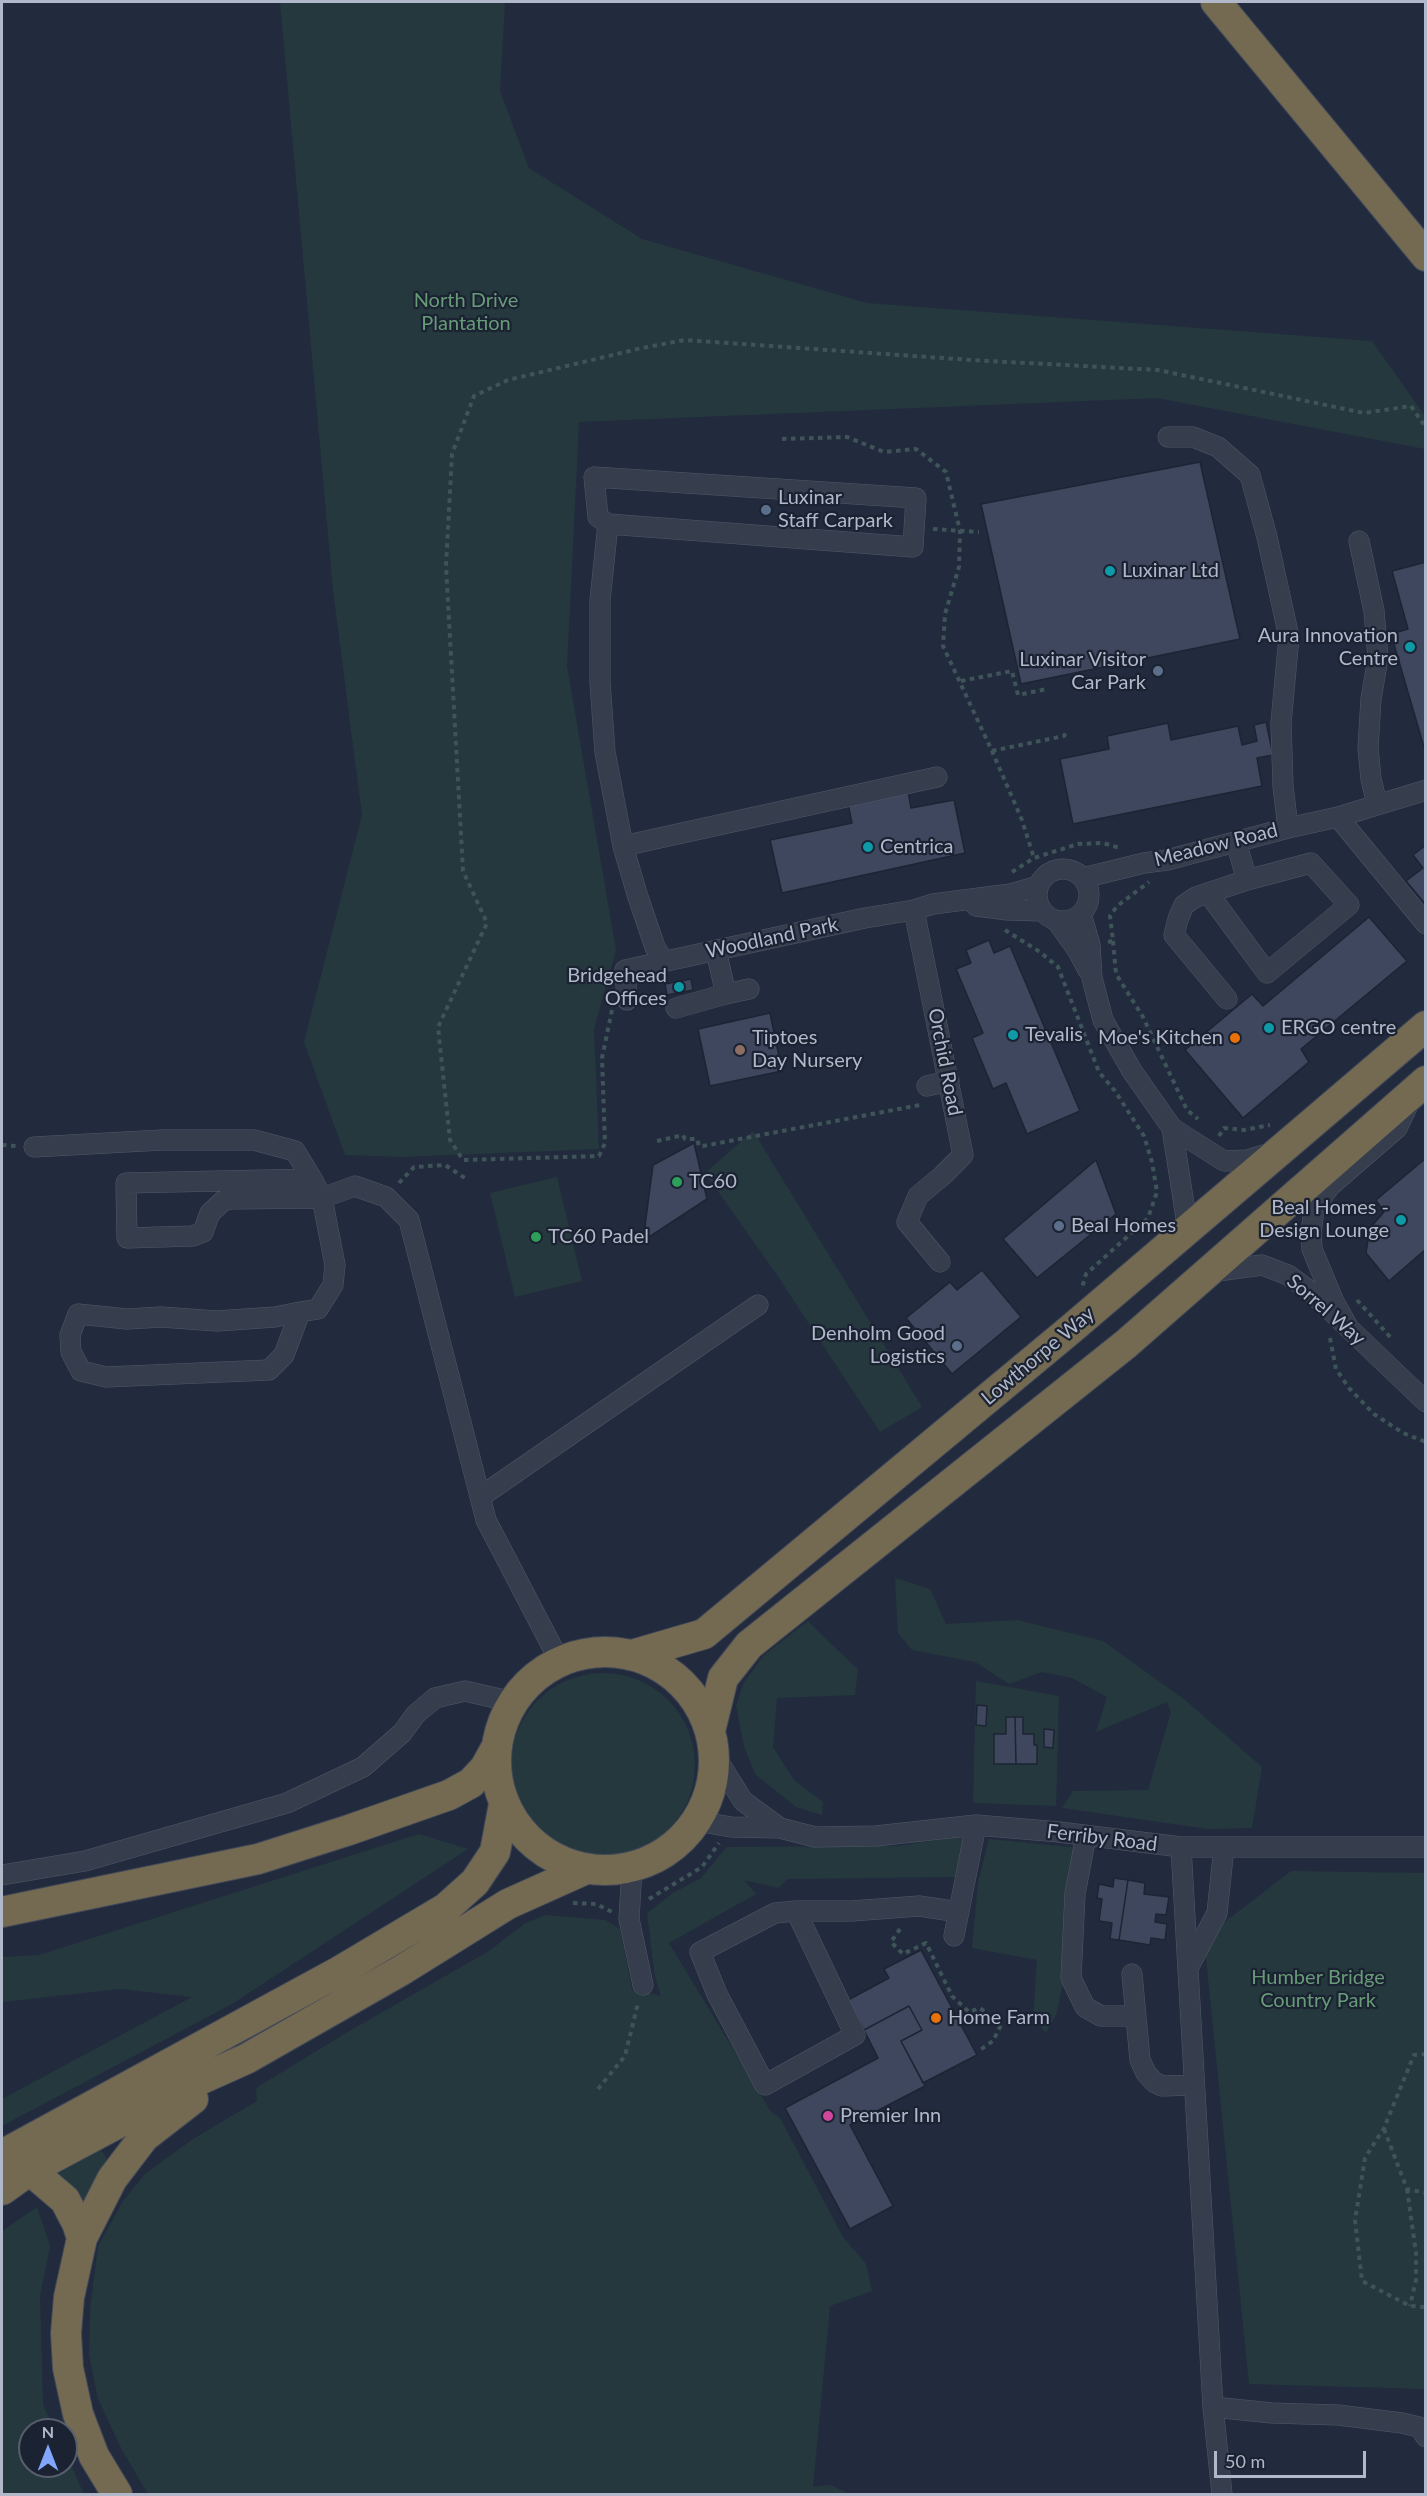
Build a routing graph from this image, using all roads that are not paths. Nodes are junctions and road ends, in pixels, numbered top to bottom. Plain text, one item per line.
1 (1216, 2) edge
2 (1425, 256) edge
3 (1168, 437) dead end
4 (608, 524) junction
5 (1359, 541) dead end
6 (937, 777) dead end
7 (1425, 790) edge
8 (1377, 804) junction
9 (1338, 817) junction
10 (1288, 828) junction
11 (1236, 842) junction
12 (623, 846) junction
13 (1247, 880) junction
14 (1086, 884) junction
15 (1038, 886) junction
16 (1208, 893) junction
17 (949, 902) junction
18 (914, 910) junction
19 (1081, 914) junction
20 (1049, 916) junction
21 (1425, 924) edge
22 (716, 951) junction
23 (663, 961) junction
24 (1092, 978) junction
25 (749, 989) dead end
26 (726, 994) junction
27 (1227, 999) dead end
28 (627, 1000) dead end
29 (676, 1008) dead end
30 (1425, 1026) edge
31 (927, 1086) dead end
32 (1420, 1086) edge
33 (951, 1090) junction
34 (1172, 1128) junction
35 (34, 1147) dead end
36 (1284, 1148) junction
37 (312, 1179) junction
38 (322, 1198) junction
39 (1188, 1230) junction
40 (940, 1262) dead end
41 (1207, 1272) junction
42 (758, 1305) dead end
43 (300, 1312) junction
44 (1348, 1327) junction
45 (1425, 1402) edge
46 (480, 1497) junction
47 (632, 1655) junction
48 (560, 1662) junction
49 (513, 1702) junction
50 (712, 1744) junction
51 (496, 1748) junction
52 (504, 1804) junction
53 (697, 1821) junction
54 (976, 1825) junction
55 (780, 1828) junction
56 (1086, 1836) junction
57 (1181, 1847) junction
58 (1224, 1847) junction
59 (1425, 1847) edge
60 (632, 1867) junction
61 (586, 1869) junction
62 (2, 1875) edge
63 (796, 1911) junction
64 (2, 1912) edge
65 (959, 1912) junction
66 (954, 1936) dead end
67 (1187, 1970) junction
68 (1132, 1974) dead end
69 (643, 1985) road end
70 (1135, 2016) junction
71 (246, 2059) junction
72 (1194, 2085) junction
73 (2, 2155) edge
74 (16, 2171) edge
75 (2, 2190) edge
76 (82, 2238) junction
77 (1213, 2407) junction
78 (1425, 2437) edge
79 (117, 2494) edge
80 (1222, 2494) edge

1 - 2 highway
3 - 10 street, Meadow Road
4 - 4 street
4 - 12 street
5 - 8 street
6 - 12 street
7 - 8 street, Meadow Road
8 - 9 street, Meadow Road
9 - 10 street, Meadow Road
9 - 21 street
10 - 11 street, Meadow Road
11 - 13 street
11 - 14 street, Meadow Road
12 - 23 street
13 - 16 street
13 - 16 street
14 - 15 street
14 - 19 street
15 - 17 street, Woodland Park
15 - 20 street
16 - 27 street
17 - 18 street, Woodland Park
17 - 20 street, Woodland Park
18 - 22 street, Woodland Park
18 - 33 street, Orchid Road
19 - 20 street
19 - 24 street
20 - 24 street
22 - 23 street, Woodland Park
22 - 26 street
23 - 28 street, Woodland Park
24 - 34 street
25 - 26 street
26 - 29 street
30 - 36 highway, Lowthorpe Way
31 - 33 street
32 - 41 highway
32 - 44 street, Sorrel Way
33 - 40 street, Orchid Road
34 - 36 street
34 - 39 street
35 - 37 street
36 - 39 highway, Lowthorpe Way
37 - 38 street
37 - 38 street
38 - 43 street
38 - 46 street
39 - 47 highway, Lowthorpe Way
41 - 44 street, Sorrel Way
41 - 50 highway
42 - 46 street
43 - 43 street
44 - 45 street, Sorrel Way
46 - 48 street
47 - 48 highway
47 - 50 highway
48 - 49 highway
49 - 51 highway
49 - 62 street
50 - 53 highway
50 - 55 street, Ferriby Road
51 - 52 highway
51 - 64 highway
52 - 61 highway
52 - 73 highway
53 - 55 street, Ferriby Road
53 - 60 highway
54 - 55 street, Ferriby Road
54 - 56 street, Ferriby Road
54 - 65 street
56 - 57 street, Ferriby Road
56 - 70 street
57 - 58 street, Ferriby Road
57 - 67 street
58 - 59 street, Ferriby Road
58 - 67 street
60 - 61 highway
60 - 69 street
61 - 71 highway
63 - 63 street
63 - 65 street
65 - 66 street
67 - 72 street
68 - 70 street
70 - 72 street
71 - 74 highway
71 - 76 highway
72 - 77 street
74 - 75 highway
74 - 76 highway
76 - 79 highway
77 - 78 street
77 - 80 street

